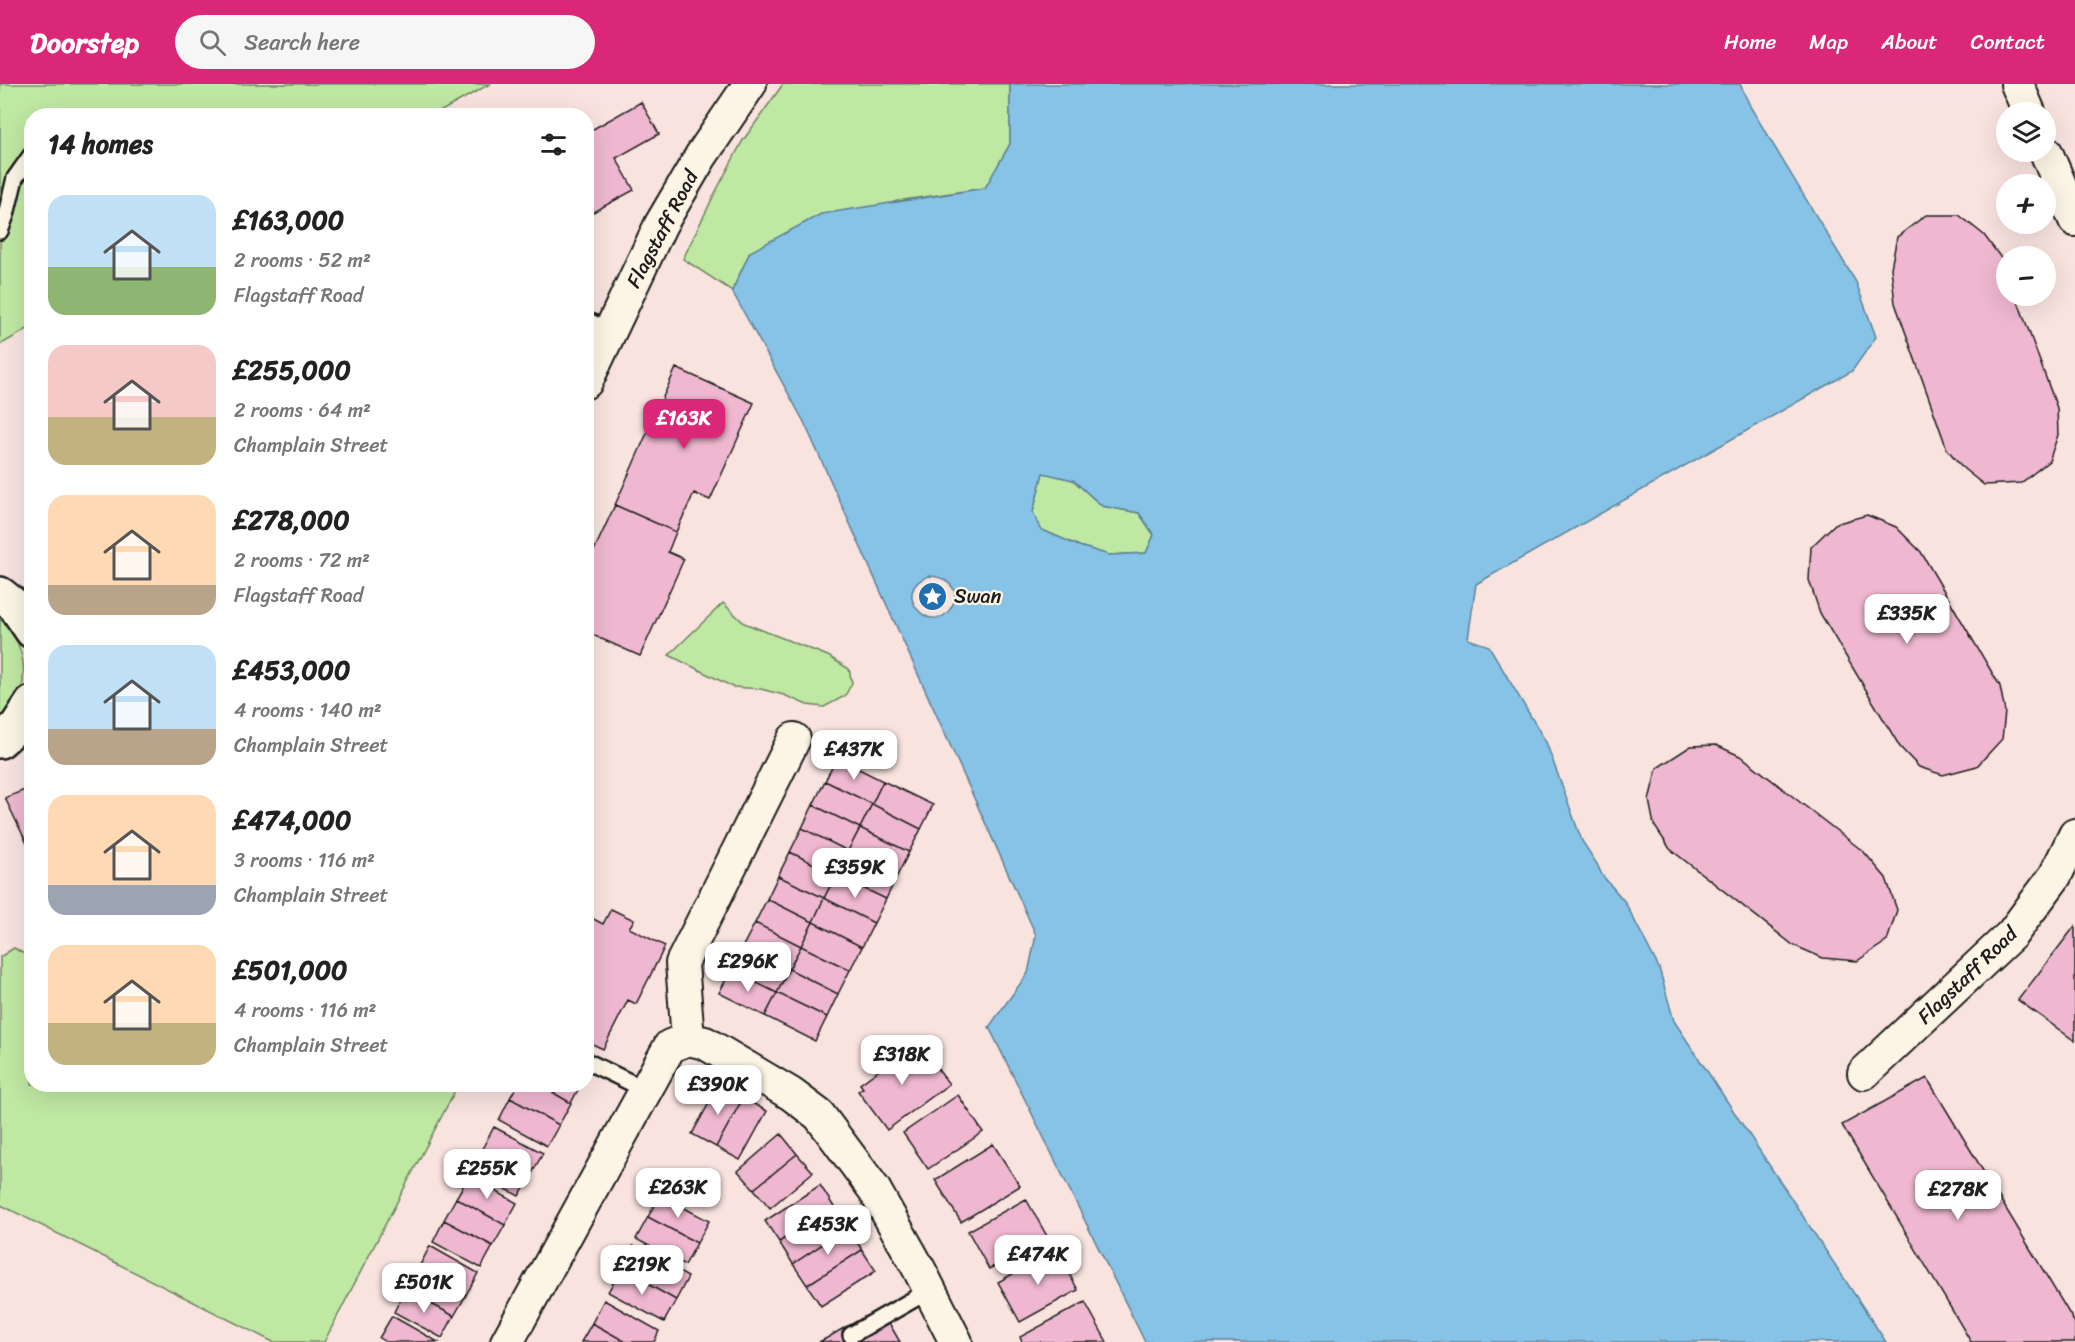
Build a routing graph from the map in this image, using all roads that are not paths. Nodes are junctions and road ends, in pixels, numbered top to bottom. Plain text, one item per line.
1 (750, 84) edge
2 (2017, 84) edge
3 (2025, 102) edge
4 (2050, 162) edge
5 (24, 165) edge
6 (2075, 220) edge
7 (0, 231) edge
8 (598, 326) edge
9 (594, 345) edge
10 (24, 716) edge
11 (794, 739) dead end
12 (0, 741) edge
13 (2075, 835) edge
14 (688, 1039) junction
15 (594, 1065) edge
16 (1864, 1073) dead end
17 (646, 1090) junction
18 (930, 1290) junction
19 (851, 1335) dead end
20 (507, 1342) edge
21 (956, 1342) edge

1 - 8 street, Flagstaff Road
2 - 3 street
4 - 6 street
5 - 7 lane
8 - 9 street, Flagstaff Road
10 - 12 street
11 - 14 street
13 - 16 street, Flagstaff Road
14 - 17 street
14 - 18 street
15 - 17 lane
17 - 20 street
18 - 19 lane
18 - 21 street

